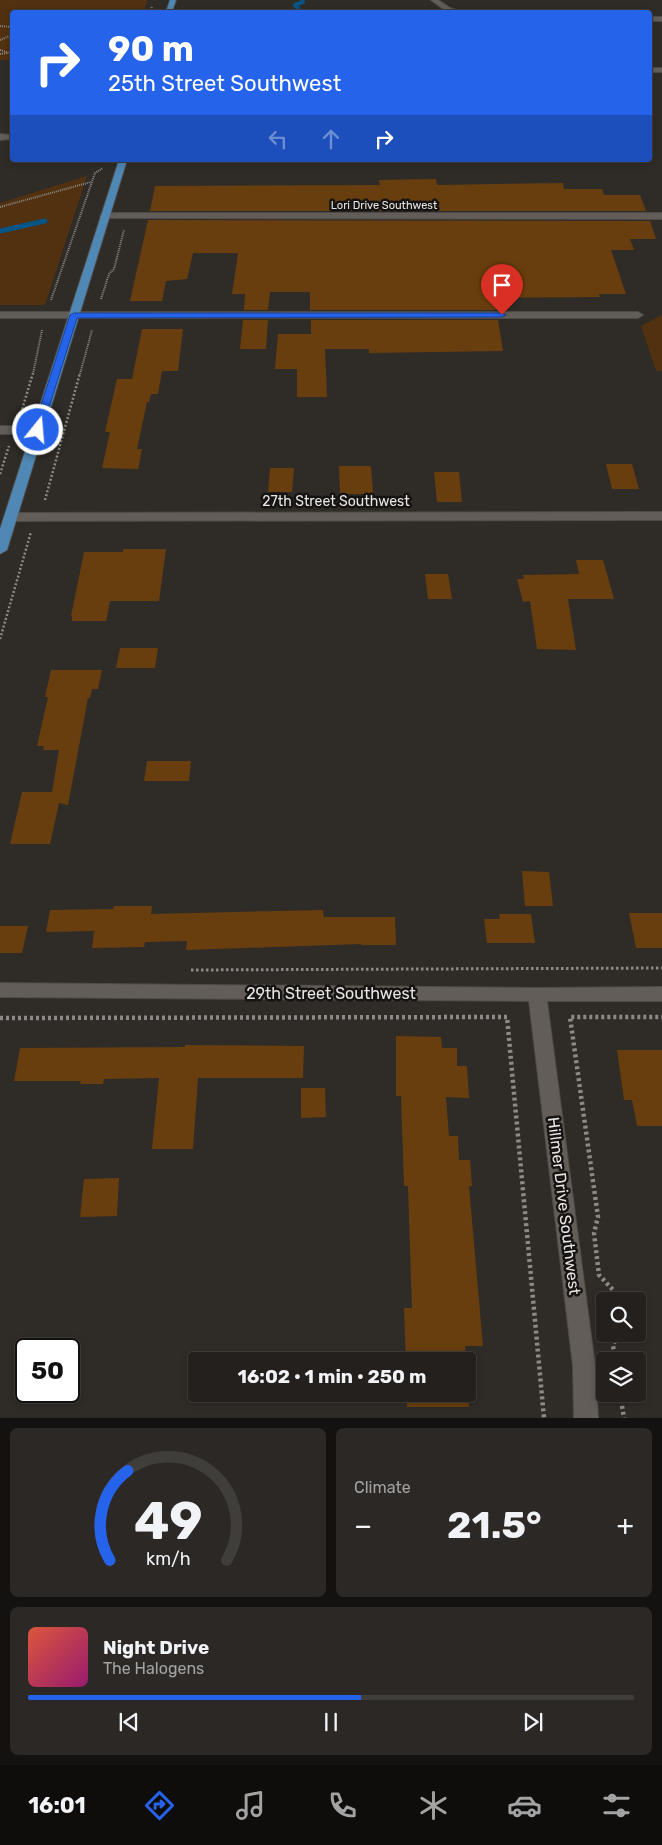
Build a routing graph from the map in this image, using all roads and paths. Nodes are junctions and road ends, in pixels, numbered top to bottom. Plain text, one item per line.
1 (434, 0) edge
2 (448, 10) edge
3 (0, 50) edge
4 (8, 53) joint
5 (0, 54) edge
6 (104, 162) edge
7 (122, 162) edge
8 (92, 182) junction
9 (0, 207) edge
10 (105, 216) junction
11 (662, 216) edge
12 (126, 224) dead end
13 (49, 307) dead end
14 (99, 307) dead end
15 (0, 315) edge
16 (74, 315) junction
17 (638, 315) dead end
18 (44, 324) dead end
19 (94, 324) dead end
20 (18, 420) dead end
21 (0, 430) edge
22 (38, 430) junction
23 (11, 441) dead end
24 (0, 474) edge
25 (662, 516) edge
26 (11, 517) junction
27 (36, 517) junction
28 (0, 550) edge
29 (0, 639) edge
30 (662, 968) edge
31 (187, 970) dead end
32 (0, 990) edge
33 (662, 994) edge
34 (537, 995) junction
35 (662, 1017) edge
36 (0, 1018) edge
37 (614, 1292) edge
38 (621, 1402) edge
39 (544, 1418) edge
40 (586, 1418) edge
41 (624, 1418) edge

1 - 2 street
3 - 4 path
4 - 5 path
6 - 8 path
7 - 10 main road
8 - 9 path
8 - 13 path
10 - 11 street, Lori Drive Southwest
10 - 16 main road
12 - 14 path
15 - 16 street
16 - 17 street
16 - 22 main road
18 - 20 path
19 - 27 path
21 - 22 street
22 - 26 main road
23 - 24 path
25 - 27 street, 27th Street Southwest
26 - 27 street, 27th Street Southwest
26 - 28 main road
27 - 29 path
30 - 31 path
32 - 34 street, 29th Street Southwest
33 - 34 street, 29th Street Southwest
34 - 40 street, Hillmer Drive Southwest
35 - 37 path
36 - 39 path
38 - 41 path

